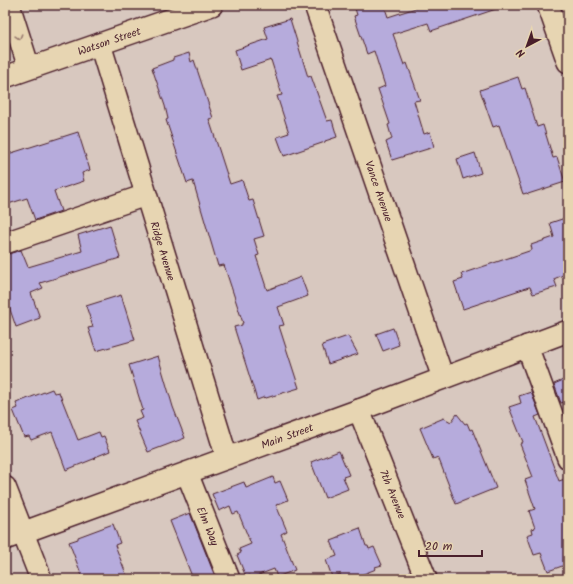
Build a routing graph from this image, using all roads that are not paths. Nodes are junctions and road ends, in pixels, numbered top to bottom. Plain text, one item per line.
1 (9, 5) edge
2 (212, 5) edge
3 (315, 5) edge
4 (548, 5) edge
5 (100, 44) junction
6 (568, 62) edge
7 (29, 68) junction
8 (5, 77) edge
9 (146, 195) junction
10 (5, 244) edge
11 (568, 331) edge
12 (527, 346) junction
13 (443, 378) junction
14 (359, 410) junction
15 (227, 458) junction
16 (568, 458) edge
17 (187, 473) junction
18 (5, 487) edge
19 (14, 536) edge
20 (41, 579) edge
21 (229, 579) edge
22 (426, 579) edge

1 -> 7 street
2 - 5 street, Watson Street
3 - 13 street, Vance Avenue
4 - 6 street
5 - 7 street, Watson Street
5 - 9 street, Ridge Avenue
7 - 8 street, Watson Street
9 - 10 street
9 - 15 street, Ridge Avenue
11 - 12 street, Main Street
12 - 13 street, Main Street
12 - 16 street
13 - 14 street, Main Street
14 - 15 street, Main Street
14 - 22 street, 7th Avenue
15 - 17 street, Main Street
17 - 19 street, Main Street
17 - 21 street, Elm Way
18 - 19 street
19 - 20 street

